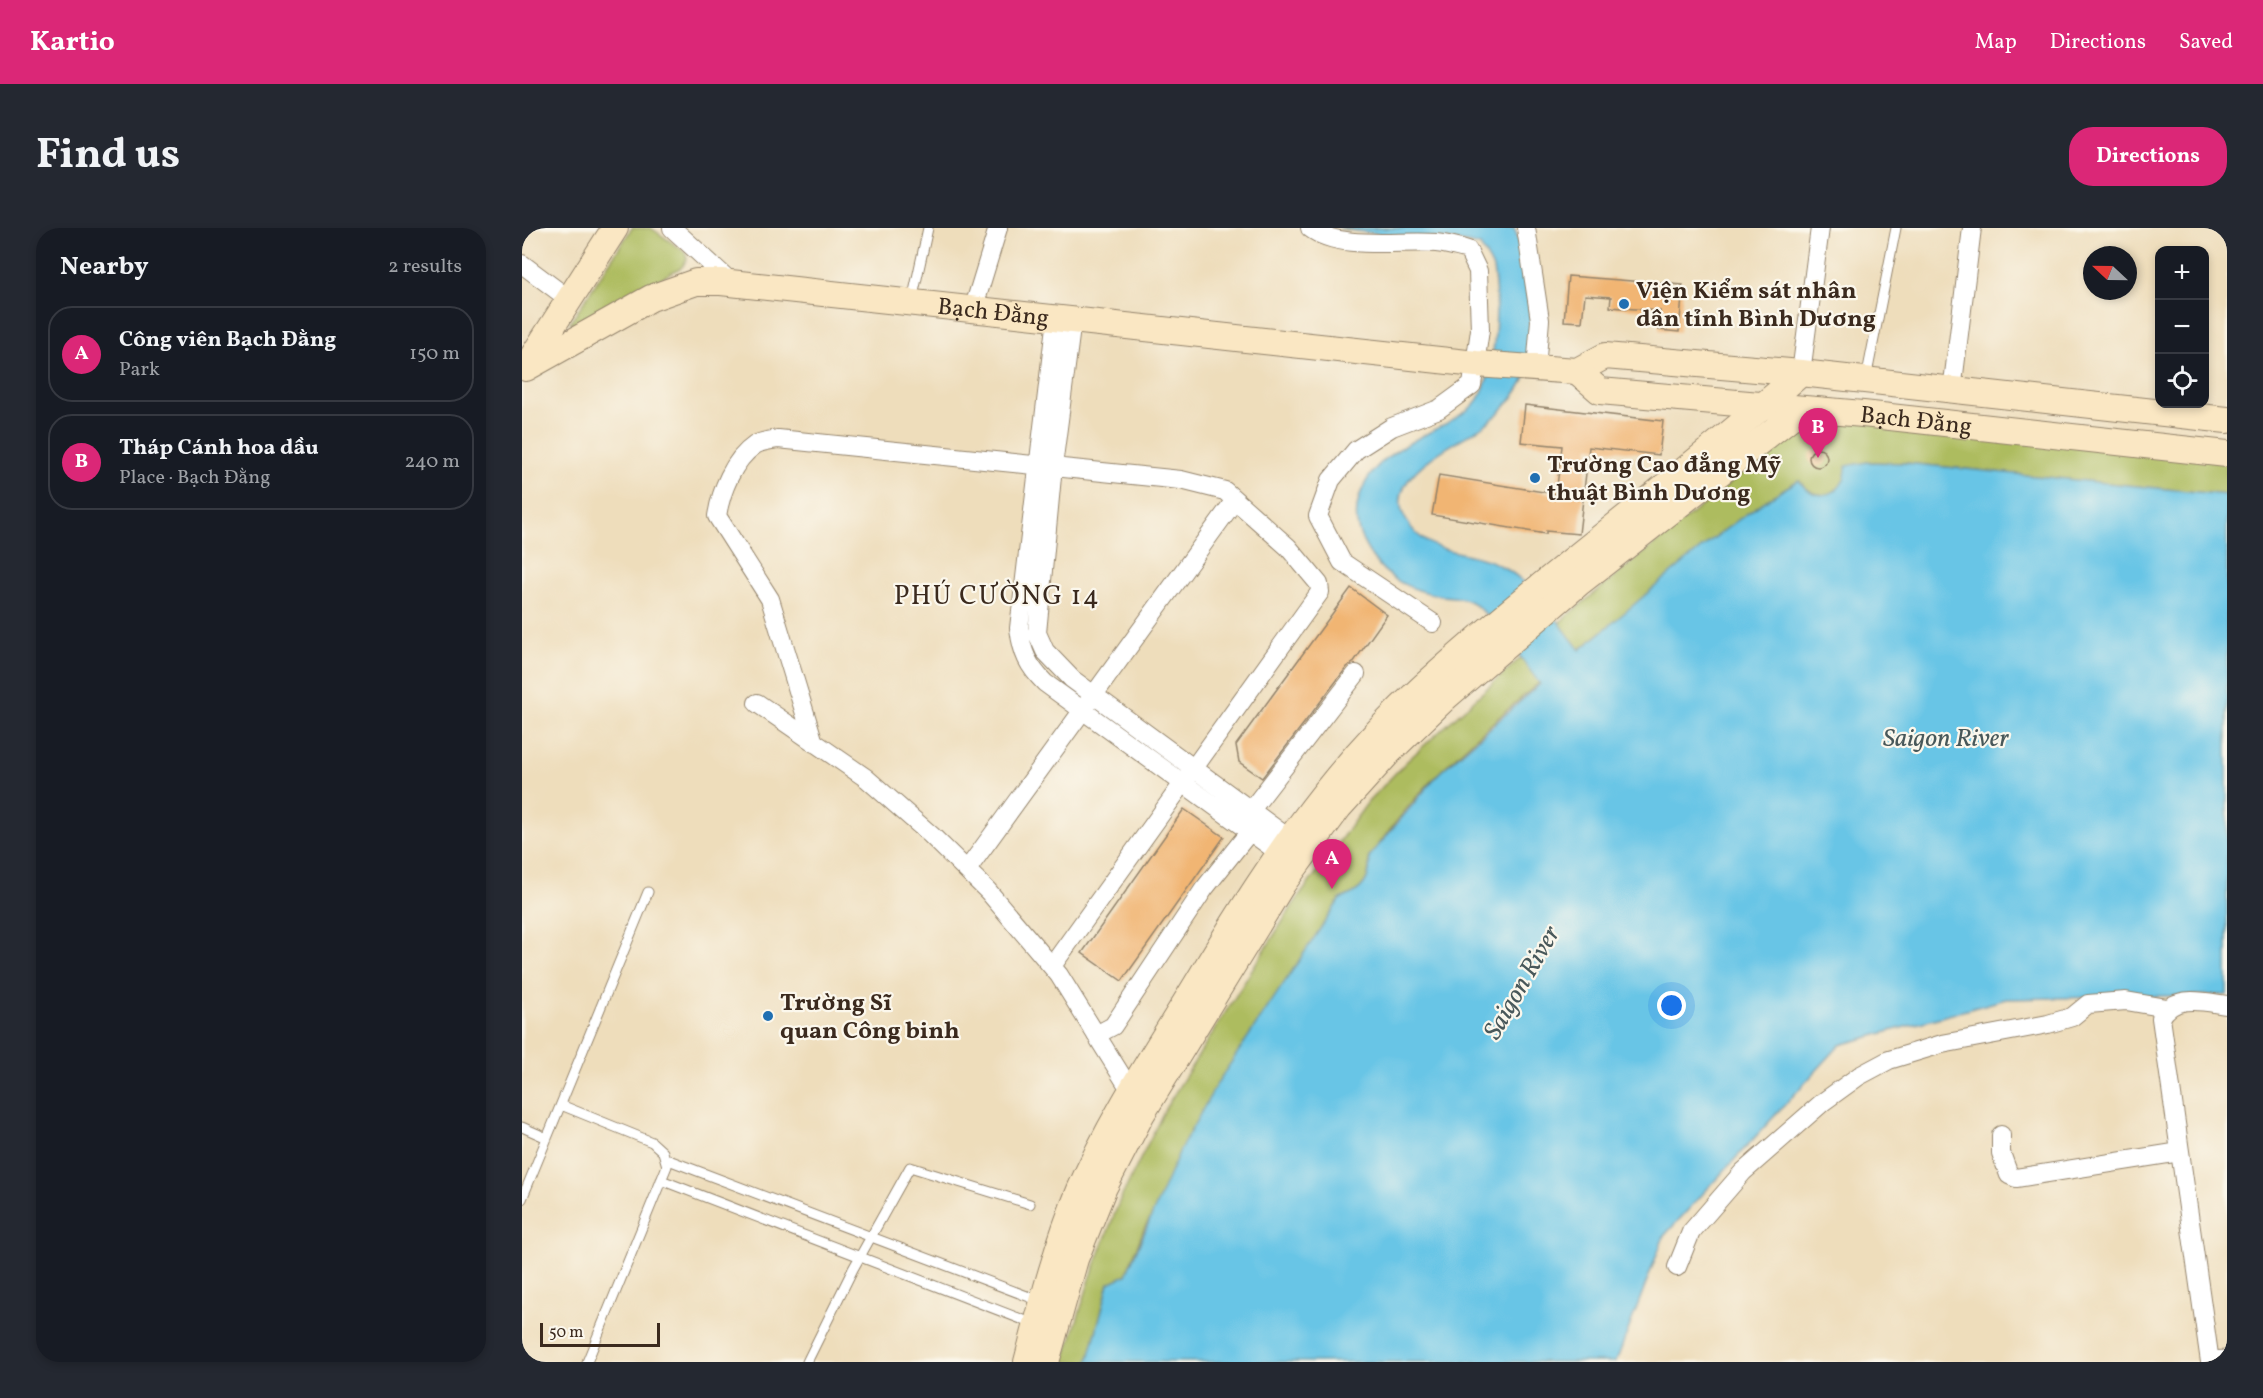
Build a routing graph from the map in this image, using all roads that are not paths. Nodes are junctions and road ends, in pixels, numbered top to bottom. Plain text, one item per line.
1 (615, 228) edge
2 (672, 228) edge
3 (928, 228) edge
4 (998, 228) edge
5 (1310, 228) edge
6 (1526, 228) edge
7 (1820, 228) edge
8 (1896, 228) edge
9 (1972, 228) edge
10 (522, 264) edge
11 (733, 284) junction
12 (570, 300) junction
13 (912, 303) junction
14 (973, 310) junction
15 (1064, 319) junction
16 (1478, 364) junction
17 (524, 369) edge
18 (1536, 369) junction
19 (1577, 371) junction
20 (1801, 373) junction
21 (1866, 381) junction
22 (1952, 391) junction
23 (1696, 399) junction
24 (2060, 403) junction
25 (1764, 405) junction
26 (1801, 409) junction
27 (1863, 414) junction
28 (2227, 420) edge
29 (2056, 435) junction
30 (1709, 448) junction
31 (2227, 454) edge
32 (1046, 465) junction
33 (1235, 500) junction
34 (1433, 623) dead end
35 (1356, 674) dead end
36 (1086, 701) junction
37 (758, 703) dead end
38 (814, 743) junction
39 (1189, 776) junction
40 (1251, 810) junction
41 (1249, 831) junction
42 (1294, 852) junction
43 (967, 870) junction
44 (648, 892) dead end
45 (1052, 966) junction
46 (2227, 1005) edge
47 (2167, 1008) junction
48 (1096, 1035) junction
49 (1131, 1091) junction
50 (561, 1105) junction
51 (522, 1127) edge
52 (2001, 1135) dead end
53 (547, 1138) junction
54 (2180, 1152) junction
55 (666, 1159) junction
56 (661, 1180) junction
57 (522, 1199) edge
58 (1030, 1204) dead end
59 (871, 1237) junction
60 (860, 1257) junction
61 (1677, 1267) dead end
62 (1044, 1315) junction
63 (2216, 1358) edge
64 (587, 1362) edge
65 (807, 1362) edge
66 (1028, 1362) edge
67 (1046, 1362) edge

1 - 12 street
2 - 11 street
3 - 13 lane
4 - 14 street
5 - 16 street
6 - 18 street
7 - 20 street
8 - 21 lane
9 - 22 street
10 - 12 street
11 - 13 street, Bạch Đằng
11 - 17 street, Bạch Đằng
12 - 17 street
13 - 14 street, Bạch Đằng
14 - 15 street, Bạch Đằng
15 - 16 street, Bạch Đằng
15 - 32 street
16 - 18 street, Bạch Đằng
16 - 34 street
18 - 19 street
19 - 20 street, Bạch Đằng
19 - 23 street, Bạch Đằng
20 - 21 street, Bạch Đằng
20 - 25 street
20 - 26 street
21 - 22 street, Bạch Đằng
21 - 27 street
22 - 24 street, Bạch Đằng
23 - 25 street, Bạch Đằng
23 - 30 street
24 - 28 street, Bạch Đằng
24 - 29 street
25 - 26 street, Bạch Đằng
25 - 30 street
26 - 27 street, Bạch Đằng
26 - 42 street
27 - 29 street, Bạch Đằng
29 - 31 street, Bạch Đằng
30 - 42 street
32 - 33 street
32 - 36 street
32 - 38 street
33 - 36 street
33 - 39 street
35 - 40 street
36 - 39 street
36 - 43 street
37 - 38 street
38 - 43 street
39 - 40 street
39 - 41 street
39 - 45 street
40 - 41 street
40 - 42 street
41 - 42 street
41 - 48 street
42 - 49 street
42 - 62 street
43 - 45 street
44 - 50 lane
45 - 48 street
46 - 47 street
47 - 54 street
47 - 61 street
48 - 49 street
49 - 62 street
50 - 53 lane
50 - 55 lane
51 - 53 lane
52 - 54 street
53 - 57 lane
54 - 63 street
55 - 56 lane
55 - 59 lane
56 - 60 lane
56 - 64 lane
58 - 59 lane
59 - 60 lane
59 - 62 lane
60 - 62 lane
60 - 65 lane
62 - 66 street
62 - 67 street

